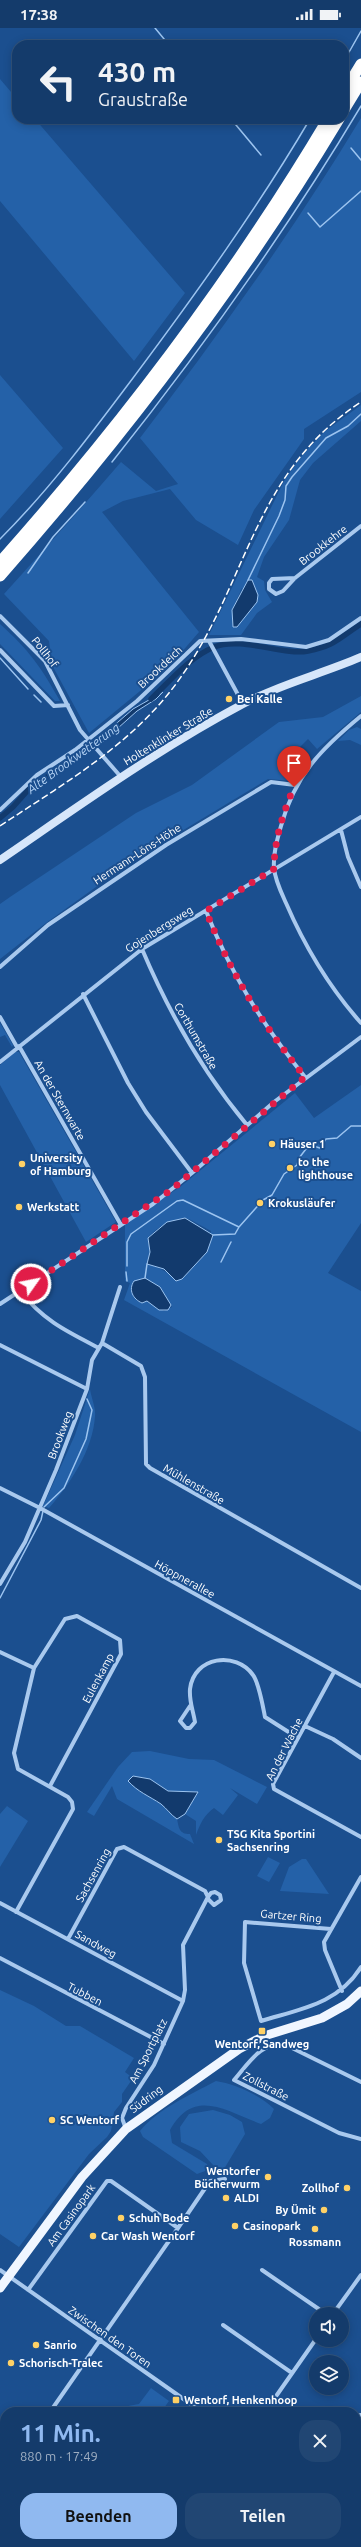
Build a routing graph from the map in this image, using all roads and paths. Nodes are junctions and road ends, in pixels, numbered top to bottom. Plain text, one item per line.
1 (361, 64) edge
2 (361, 82) edge
3 (349, 84) edge
4 (349, 102) edge
5 (325, 124) edge
6 (335, 124) edge
7 (361, 526) edge
8 (0, 562) edge
9 (0, 576) edge
10 (295, 578) junction
11 (0, 616) edge
12 (361, 618) edge
13 (209, 641) junction
14 (0, 650) edge
15 (361, 657) edge
16 (243, 704) junction
17 (68, 705) junction
18 (361, 716) edge
19 (88, 740) junction
20 (121, 778) junction
21 (295, 785) junction
22 (0, 810) edge
23 (361, 817) edge
24 (341, 830) junction
25 (0, 860) edge
26 (274, 869) junction
27 (361, 887) edge
28 (206, 911) junction
29 (142, 949) junction
30 (0, 967) edge
31 (83, 994) junction
32 (0, 1017) edge
33 (361, 1023) edge
34 (361, 1037) edge
35 (18, 1046) junction
36 (0, 1062) edge
37 (305, 1077) junction
38 (247, 1125) junction
39 (192, 1173) junction
40 (121, 1225) junction
41 (120, 1287) dead end
42 (20, 1291) junction
43 (0, 1304) edge
44 (102, 1343) junction
45 (0, 1345) edge
46 (99, 1348) junction
47 (87, 1389) junction
48 (0, 1488) edge
49 (40, 1508) junction
50 (0, 1573) edge
51 (5, 1575) junction
52 (0, 1584) edge
53 (361, 1588) edge
54 (0, 1652) edge
55 (34, 1668) junction
56 (334, 1672) junction
57 (361, 1686) edge
58 (190, 1706) junction
59 (305, 1726) junction
60 (298, 1738) junction
61 (361, 1758) edge
62 (50, 1786) junction
63 (361, 1837) edge
64 (361, 1878) edge
65 (0, 1903) edge
66 (16, 1912) junction
67 (331, 1929) junction
68 (68, 1939) junction
69 (0, 1958) edge
70 (361, 1967) edge
71 (342, 1991) junction
72 (361, 1991) edge
73 (361, 1999) edge
74 (183, 2001) junction
75 (347, 2004) junction
76 (164, 2044) junction
77 (361, 2082) edge
78 (126, 2129) junction
79 (361, 2139) edge
80 (226, 2179) dead end
81 (178, 2228) junction
82 (0, 2270) edge
83 (262, 2270) dead end
84 (361, 2275) edge
85 (9, 2276) junction
86 (0, 2288) edge
87 (28, 2290) junction
88 (316, 2307) edge
89 (338, 2307) edge
90 (223, 2325) dead end
91 (100, 2341) junction
92 (311, 2347) edge
93 (292, 2374) junction
94 (54, 2407) edge
95 (195, 2407) edge
96 (269, 2407) edge

1 - 3 highway
2 - 4 highway
5 - 8 highway
6 - 9 highway
7 - 10 street, Brookkehre
10 - 10 street, Brookkehre
11 - 17 street, Pollhof
12 - 13 street, Brookdeich
13 - 16 street
13 - 19 street, Brookdeich
14 - 17 street
15 - 16 main road, Holtenklinker Straße
16 - 20 main road, Holtenklinker Straße
17 - 19 street, Pollhof
18 - 21 street
19 - 20 street, Pollhof
19 - 22 street, Brookdeich
20 - 25 main road, Holtenklinker Straße
21 - 26 street
21 - 30 street, Hermann-Löns-Höhe
23 - 24 street, Gojenbergsweg
24 - 26 street, Gojenbergsweg
24 - 27 street
26 - 28 street, Gojenbergsweg
26 - 33 street
28 - 29 street, Gojenbergsweg
28 - 37 street
29 - 31 street, Gojenbergsweg
29 - 38 street, Corthumstraße
31 - 35 street, Gojenbergsweg
31 - 39 street
32 - 35 street, An der Sternwarte
34 - 37 street
35 - 36 street, Gojenbergsweg
35 - 40 street, An der Sternwarte
37 - 38 street
38 - 39 street
39 - 40 street
40 - 42 street
41 - 44 street, Brookweg
42 - 43 street
42 - 46 street
44 - 46 street, Brookweg
44 - 53 street, Mühlenstraße
45 - 47 street
46 - 47 street, Brookweg
47 - 49 street, Brookweg
48 - 49 street, Höppnerallee
49 - 51 street, Brookweg
49 - 56 street, Höppnerallee
50 - 51 street
51 - 52 street, Brookweg
54 - 55 street
55 - 62 street, Eulenkamp
55 - 62 street, Eulenkamp
56 - 57 street, Höppnerallee
56 - 59 street, An der Wache
58 - 58 street
58 - 60 street
59 - 60 street, An der Wache
59 - 61 street
60 - 63 street, An der Wache
62 - 66 street, Eulenkamp
64 - 67 street, Gartzer Ring
65 - 66 street, Sandweg
66 - 68 street, Sandweg
67 - 71 street, Gartzer Ring
67 - 71 street, Gartzer Ring
68 - 74 street, Sandweg
68 - 74 street, Sachsenring
69 - 76 street, Tubben
70 - 71 street, Gartzer Ring
72 - 75 main road, Südring
73 - 75 main road, Südring
74 - 76 street, Am Sportplatz
75 - 78 main road, Südring
76 - 78 street, Am Sportplatz
77 - 79 street, Zollstraße
78 - 85 main road, Südring
80 - 81 street
81 - 87 street, Am Casinopark
81 - 91 street
82 - 85 street
83 - 88 street
84 - 89 street
85 - 86 main road, Südring
85 - 87 street, Zwischen den Toren
87 - 91 street, Zwischen den Toren
90 - 93 street
91 - 94 street
91 - 95 street, Zwischen den Toren
92 - 93 street
93 - 96 street

